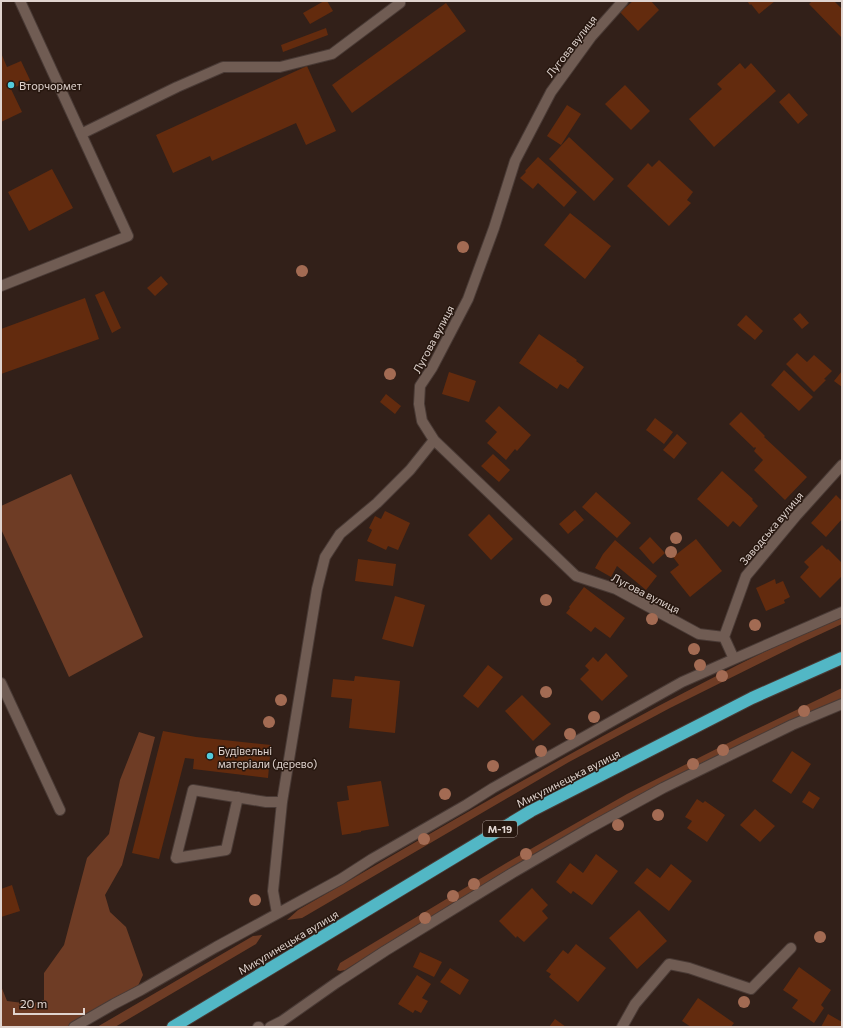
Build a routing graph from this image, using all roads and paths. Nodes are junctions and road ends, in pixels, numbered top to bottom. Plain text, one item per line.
1 (20, 1) edge
2 (399, 1) edge
3 (622, 1) edge
4 (81, 134) junction
5 (1, 286) edge
6 (434, 440) junction
7 (842, 465) edge
8 (842, 612) edge
9 (724, 637) junction
10 (842, 658) edge
11 (734, 659) junction
12 (1, 683) edge
13 (842, 704) edge
14 (238, 797) junction
15 (282, 802) junction
16 (60, 810) dead end
17 (277, 913) junction
18 (791, 948) dead end
19 (74, 1027) edge
20 (172, 1027) edge
21 (270, 1027) edge
22 (622, 1027) edge

1 - 4 street
2 - 4 street
3 - 6 street, Лугова вулиця
4 - 5 street
6 - 9 street, Лугова вулиця
6 - 15 street
7 - 9 street, Заводська вулиця
8 - 11 street
9 - 11 street
10 - 20 highway, Микулинецька вулиця / М-19
11 - 17 street
12 - 16 street
13 - 21 street
14 - 14 street
14 - 15 street
15 - 17 street
17 - 19 street
18 - 22 street

